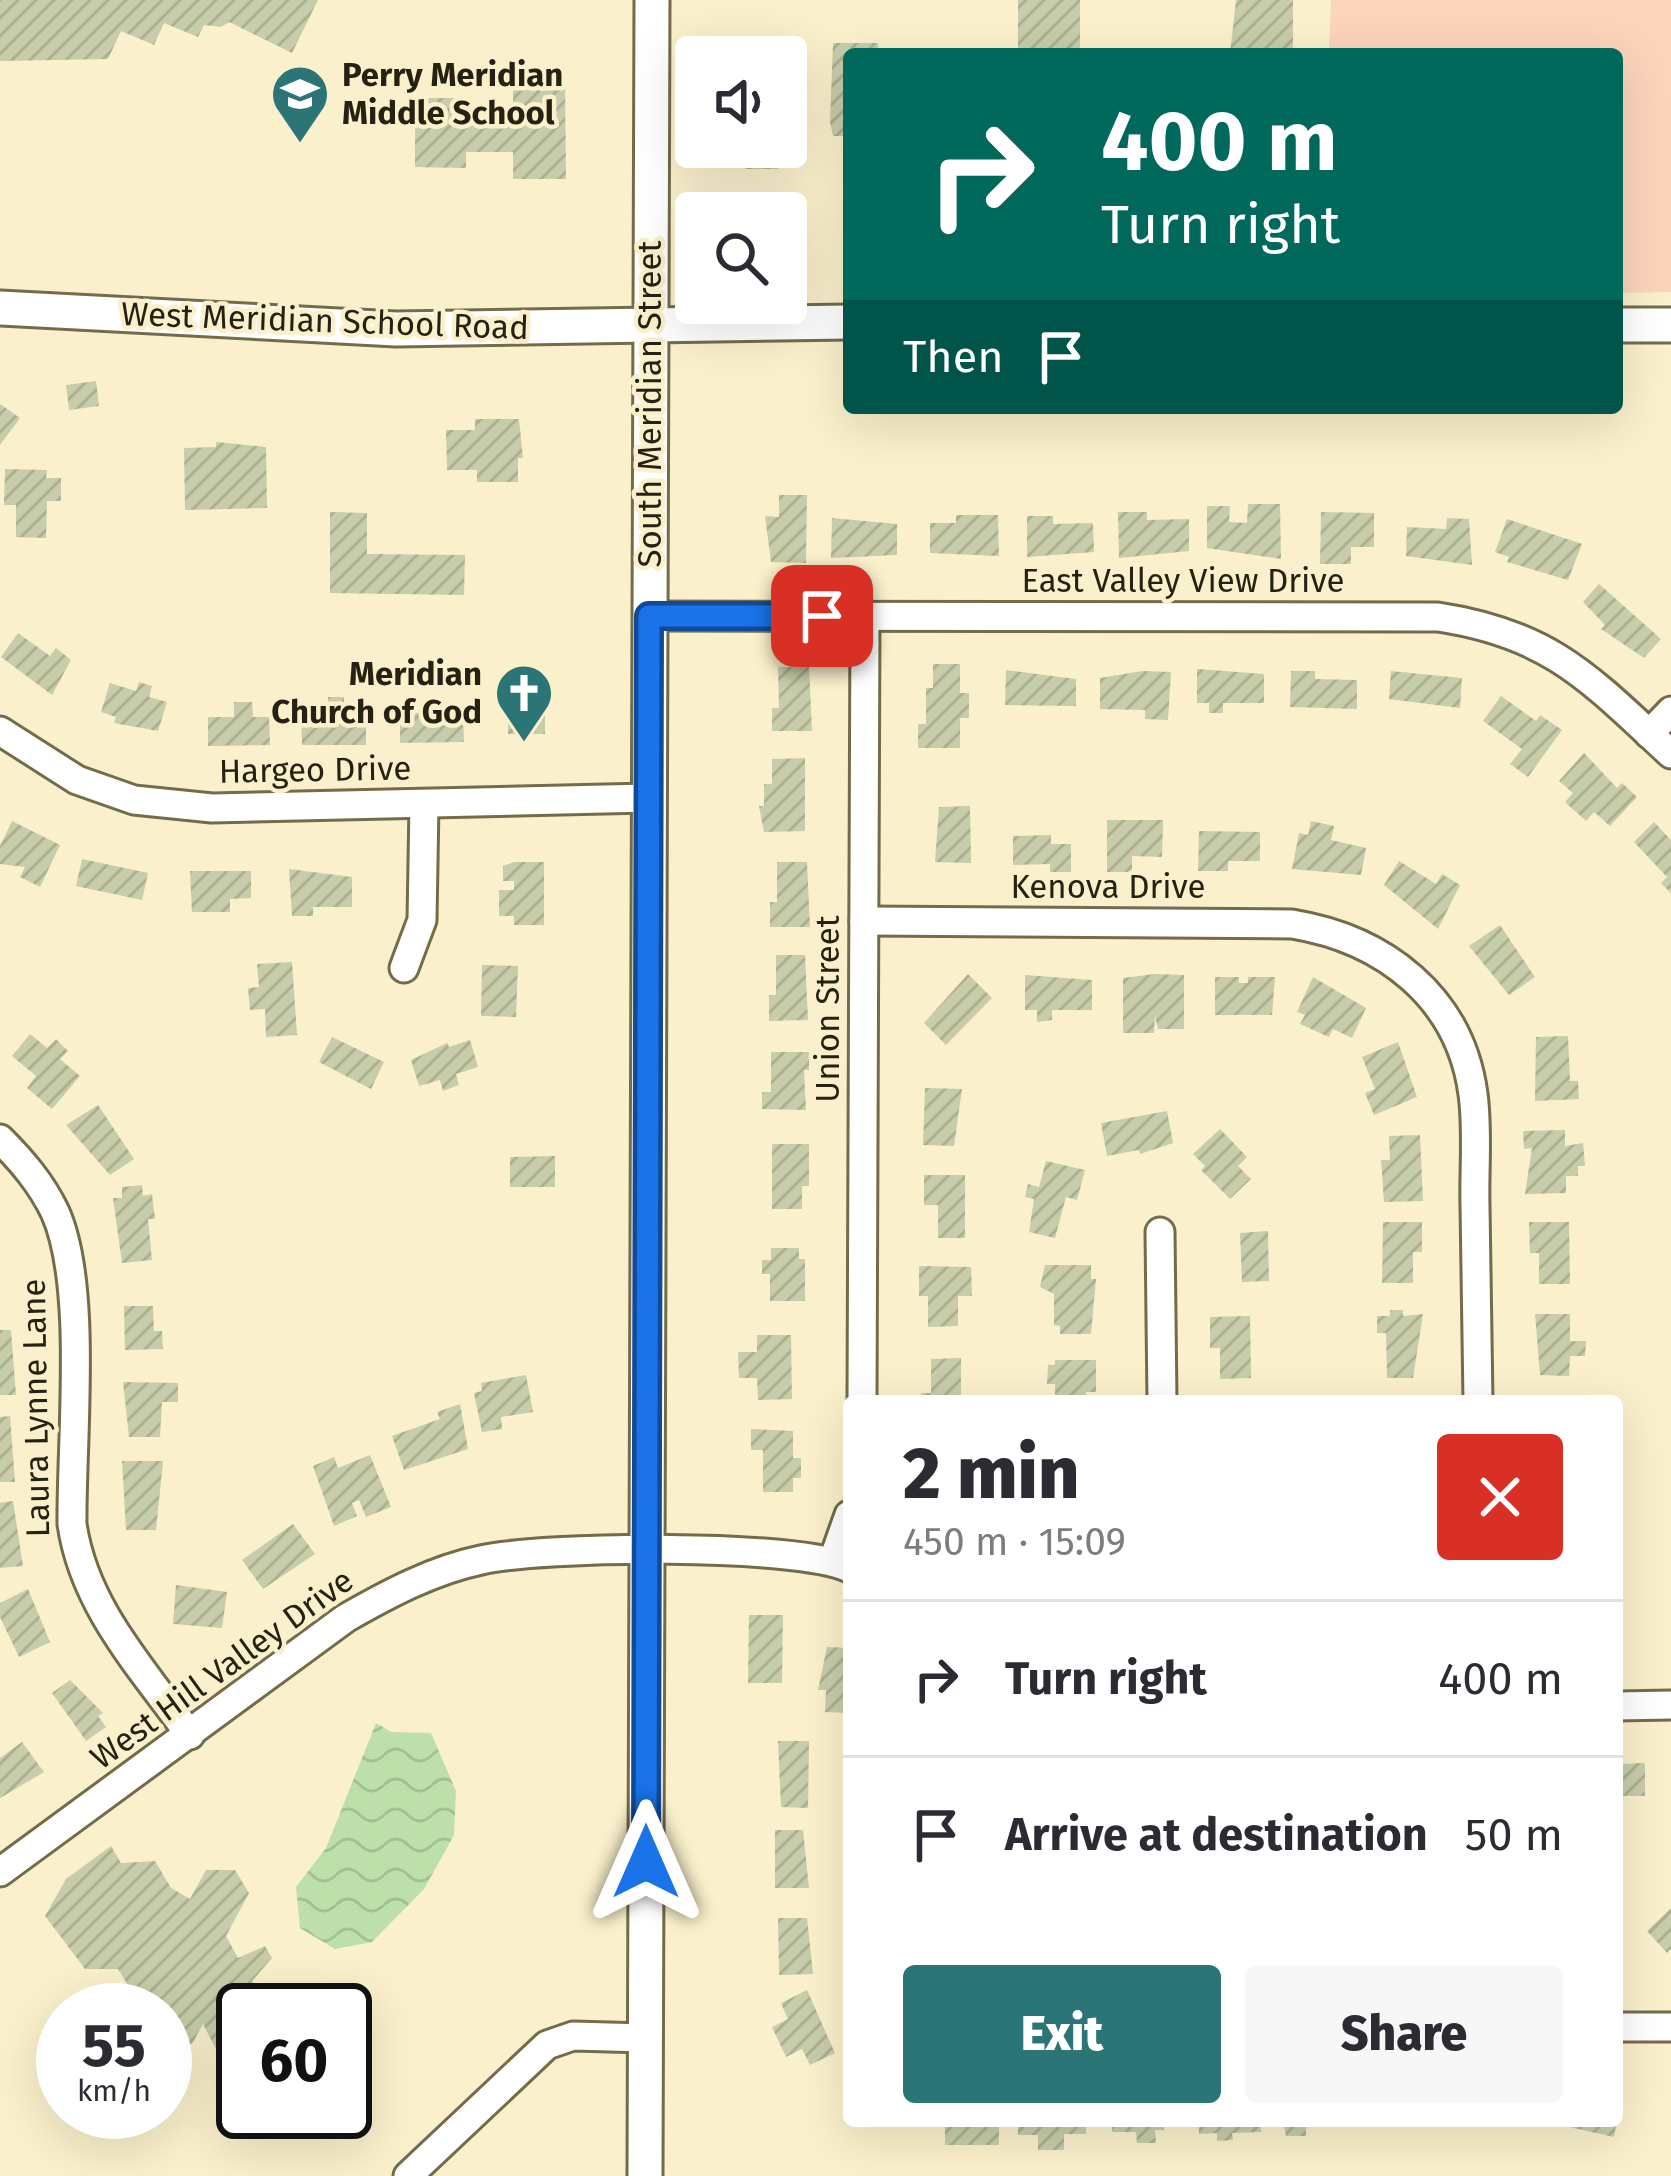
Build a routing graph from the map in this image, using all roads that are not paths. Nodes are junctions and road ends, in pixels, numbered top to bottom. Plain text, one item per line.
1 (652, 0) edge
2 (0, 308) edge
3 (843, 322) edge
4 (650, 324) junction
5 (1623, 325) edge
6 (1671, 325) edge
7 (649, 616) junction
8 (865, 617) junction
9 (1671, 711) edge
10 (0, 731) edge
11 (1649, 734) junction
12 (1671, 754) edge
13 (648, 798) junction
14 (424, 804) junction
15 (864, 921) junction
16 (404, 968) dead end
17 (0, 1138) edge
18 (1160, 1232) dead end
19 (862, 1395) edge
20 (1162, 1395) edge
21 (1478, 1395) edge
22 (646, 1552) junction
23 (841, 1564) edge
24 (1671, 1705) edge
25 (1623, 1706) edge
26 (190, 1735) junction
27 (0, 1872) edge
28 (1671, 2026) edge
29 (1623, 2027) edge
30 (646, 2038) junction
31 (408, 2176) edge
32 (645, 2176) edge

1 - 4 main road, South Meridian Street
2 - 4 main road, West Meridian School Road
3 - 4 main road, West Meridian School Road
4 - 7 main road, South Meridian Street
5 - 6 main road
7 - 8 street, East Valley View Drive
7 - 13 main road, South Meridian Street
8 - 11 street, East Valley View Drive
8 - 15 street, Union Street
9 - 11 street
10 - 14 street, Hargeo Drive
11 - 12 street, East Valley View Drive
13 - 14 street, Hargeo Drive
13 - 22 main road, South Meridian Street
14 - 16 street
15 - 19 street, Union Street
15 - 21 street, Kenova Drive
17 - 26 street, Laura Lynne Lane
18 - 20 street
22 - 23 street, West Hill Valley Drive
22 - 26 street, West Hill Valley Drive
22 - 30 main road, South Meridian Street
24 - 25 street
26 - 27 street, West Hill Valley Drive
28 - 29 street
30 - 31 street
30 - 32 main road, South Meridian Street

